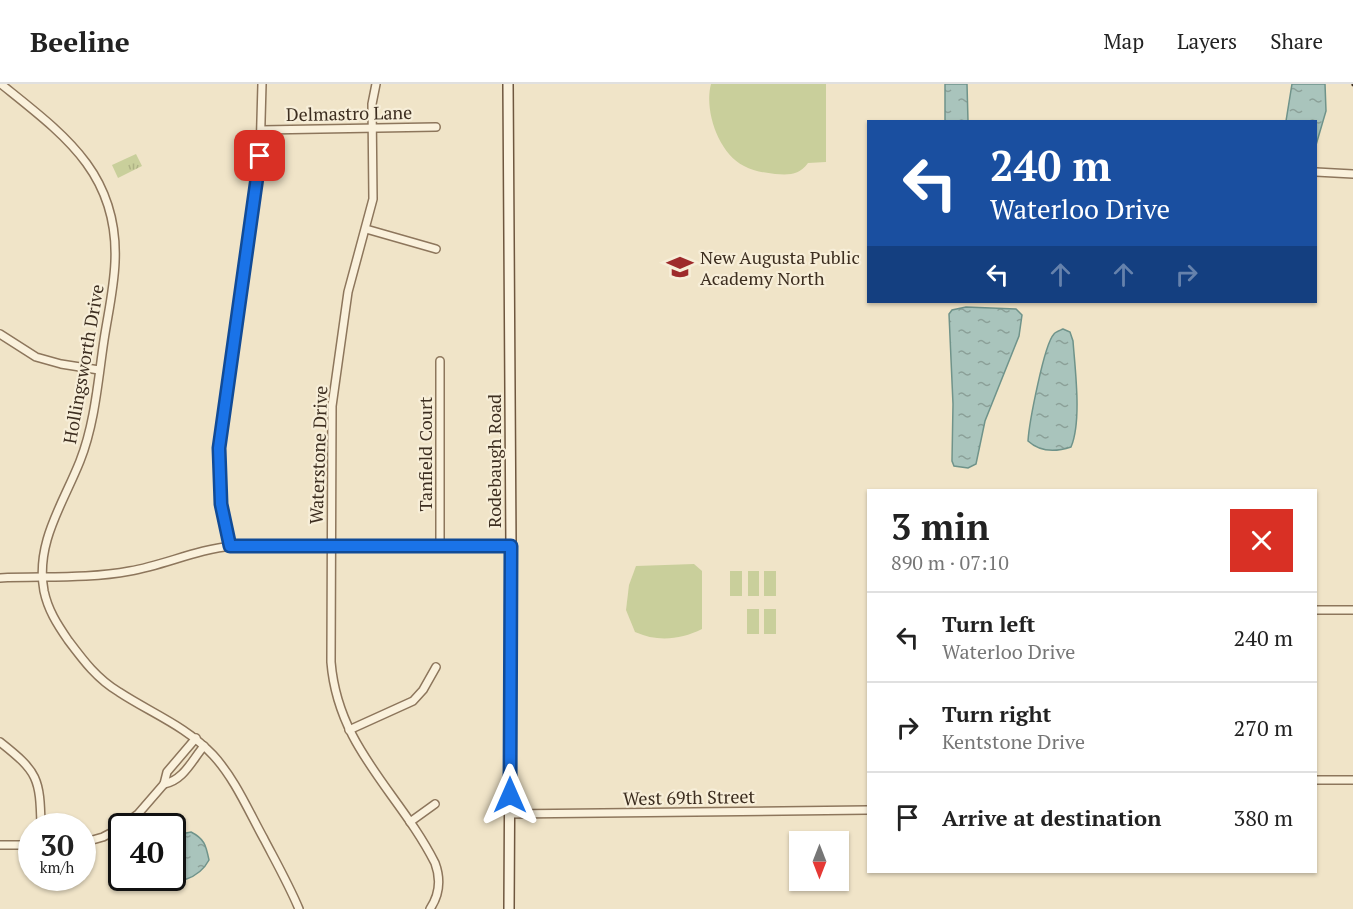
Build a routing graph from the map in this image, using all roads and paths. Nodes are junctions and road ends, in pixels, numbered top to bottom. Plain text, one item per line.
1 (1, 84) edge
2 (262, 84) edge
3 (376, 84) edge
4 (508, 84) edge
5 (436, 127) dead end
6 (372, 128) junction
7 (262, 130) junction
8 (1317, 172) edge
9 (1353, 174) edge
10 (366, 229) junction
11 (436, 249) dead end
12 (0, 334) edge
13 (440, 361) dead end
14 (99, 370) junction
15 (230, 546) junction
16 (331, 546) junction
17 (440, 546) junction
18 (511, 546) junction
19 (43, 576) junction
20 (0, 578) edge
21 (1317, 610) edge
22 (1353, 610) edge
23 (436, 667) dead end
24 (349, 730) junction
25 (196, 738) junction
26 (0, 741) edge
27 (204, 746) junction
28 (1317, 780) edge
29 (1353, 780) edge
30 (164, 784) junction
31 (435, 804) dead end
32 (867, 810) edge
33 (41, 813) edge
34 (139, 813) edge
35 (509, 814) junction
36 (410, 822) junction
37 (0, 845) edge
38 (18, 845) edge
39 (299, 909) edge
40 (430, 909) edge
41 (509, 909) edge

1 - 14 street, Hollingsworth Drive
2 - 7 street
3 - 6 street, Waterstone Drive
4 - 18 street, Rodebaugh Road
5 - 6 street, Delmastro Lane
6 - 7 street, Delmastro Lane
6 - 10 street, Waterstone Drive
7 - 15 street
8 - 9 street
10 - 11 street
10 - 16 street, Waterstone Drive
12 - 14 street
13 - 17 street, Tanfield Court
14 - 19 street, Hollingsworth Drive
15 - 16 street
15 - 19 street
16 - 17 street
16 - 24 street, Waterstone Drive
17 - 18 street
18 - 35 street, Rodebaugh Road
19 - 20 street
19 - 25 street, Hollingsworth Drive
21 - 22 street
23 - 24 street
24 - 36 street, Waterstone Drive
25 - 27 street, Hollingsworth Drive
25 - 30 street
26 - 33 street
27 - 30 street
27 - 39 street, Hollingsworth Drive
28 - 29 street
30 - 34 street
31 - 36 street
32 - 35 street, West 69th Street
35 - 41 street, Rodebaugh Road
36 - 40 street, Waterstone Drive
37 - 38 street

